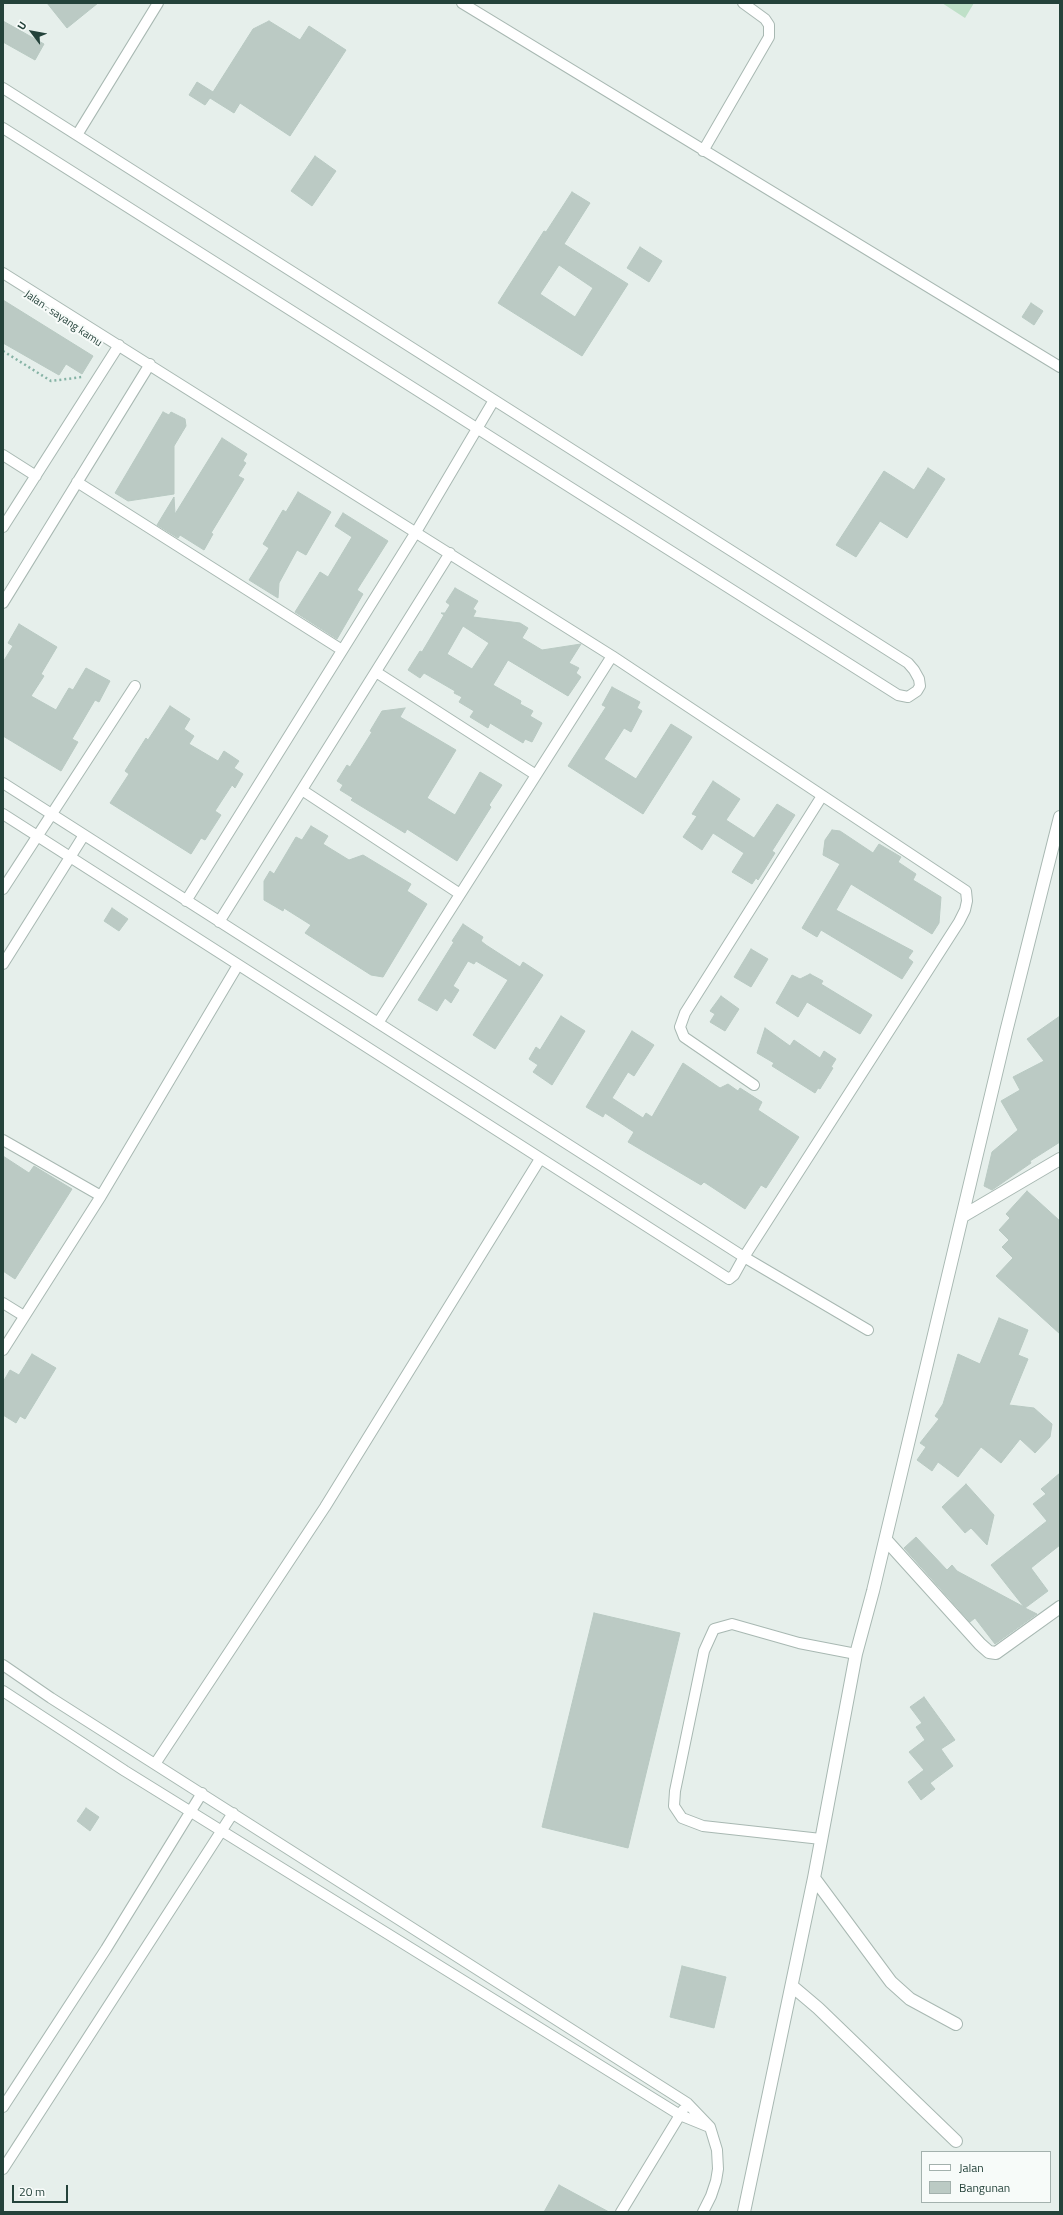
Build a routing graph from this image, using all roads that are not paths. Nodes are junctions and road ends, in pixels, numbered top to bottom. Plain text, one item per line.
1 (158, 3) edge
2 (462, 3) edge
3 (743, 3) edge
4 (3, 88) edge
5 (3, 128) edge
6 (77, 135) junction
7 (703, 151) junction
8 (3, 273) edge
9 (119, 345) junction
10 (150, 364) junction
11 (1060, 367) edge
12 (494, 400) junction
13 (477, 428) junction
14 (3, 455) edge
15 (36, 476) junction
16 (77, 482) junction
17 (3, 527) edge
18 (416, 532) junction
19 (450, 553) junction
20 (3, 603) edge
21 (342, 650) junction
22 (612, 656) junction
23 (376, 672) junction
24 (135, 686) dead end
25 (536, 775) junction
26 (3, 783) edge
27 (302, 790) junction
28 (822, 796) junction
29 (3, 814) edge
30 (52, 815) junction
31 (1060, 817) edge
32 (84, 835) junction
33 (38, 837) junction
34 (69, 857) junction
35 (3, 889) edge
36 (460, 894) junction
37 (186, 901) junction
38 (219, 922) junction
39 (3, 964) edge
40 (238, 965) junction
41 (378, 1023) junction
42 (754, 1085) dead end
43 (3, 1140) edge
44 (540, 1159) junction
45 (1060, 1159) edge
46 (101, 1196) junction
47 (963, 1216) junction
48 (744, 1257) junction
49 (3, 1303) edge
50 (24, 1316) junction
51 (868, 1330) dead end
52 (3, 1350) edge
53 (886, 1540) junction
54 (1060, 1607) edge
55 (856, 1654) junction
56 (3, 1665) edge
57 (3, 1691) edge
58 (155, 1764) junction
59 (202, 1793) junction
60 (191, 1812) junction
61 (233, 1813) junction
62 (222, 1831) junction
63 (821, 1839) junction
64 (814, 1878) junction
65 (792, 1986) junction
66 (956, 2024) dead end
67 (687, 2103) junction
68 (3, 2108) edge
69 (680, 2115) junction
70 (710, 2127) junction
71 (956, 2141) dead end
72 (3, 2169) edge
73 (621, 2212) edge
74 (703, 2212) edge
75 (744, 2212) edge

1 - 6 lane
2 - 7 lane
3 - 7 lane
4 - 6 lane
5 - 13 lane
6 - 12 lane
7 - 11 lane
8 - 9 lane
9 - 10 lane
9 - 15 lane
10 - 16 lane
10 - 18 lane
12 - 13 lane
12 - 13 lane
13 - 18 lane
14 - 15 lane
15 - 17 lane
16 - 20 lane
16 - 21 lane
18 - 19 lane
18 - 21 lane
19 - 22 lane
19 - 23 lane
21 - 37 lane
22 - 25 lane
22 - 28 lane
23 - 25 lane
23 - 27 lane
24 - 30 lane
25 - 36 lane
26 - 30 lane
27 - 36 lane
27 - 38 lane
28 - 42 lane
28 - 48 lane
29 - 33 lane
30 - 32 lane
30 - 33 lane
31 - 47 street
32 - 34 lane
32 - 37 lane
33 - 34 lane
33 - 35 lane
34 - 39 lane
34 - 40 lane
36 - 41 lane
37 - 38 lane
38 - 41 lane
40 - 44 lane
40 - 46 lane
41 - 48 lane
43 - 46 lane
44 - 48 lane
44 - 58 lane
45 - 47 street
46 - 50 lane
47 - 53 street
48 - 51 lane
49 - 50 lane
50 - 52 lane
53 - 54 street
53 - 55 street
55 - 63 street
55 - 63 lane
56 - 58 lane
57 - 60 lane
58 - 59 lane
59 - 60 lane
59 - 61 lane
60 - 62 lane
60 - 68 lane
61 - 62 lane
61 - 67 lane
62 - 69 lane
62 - 72 lane
63 - 64 street
64 - 65 street
64 - 66 street
65 - 71 street
65 - 75 street
67 - 69 lane
67 - 70 lane
69 - 70 lane
69 - 73 lane
70 - 74 lane

